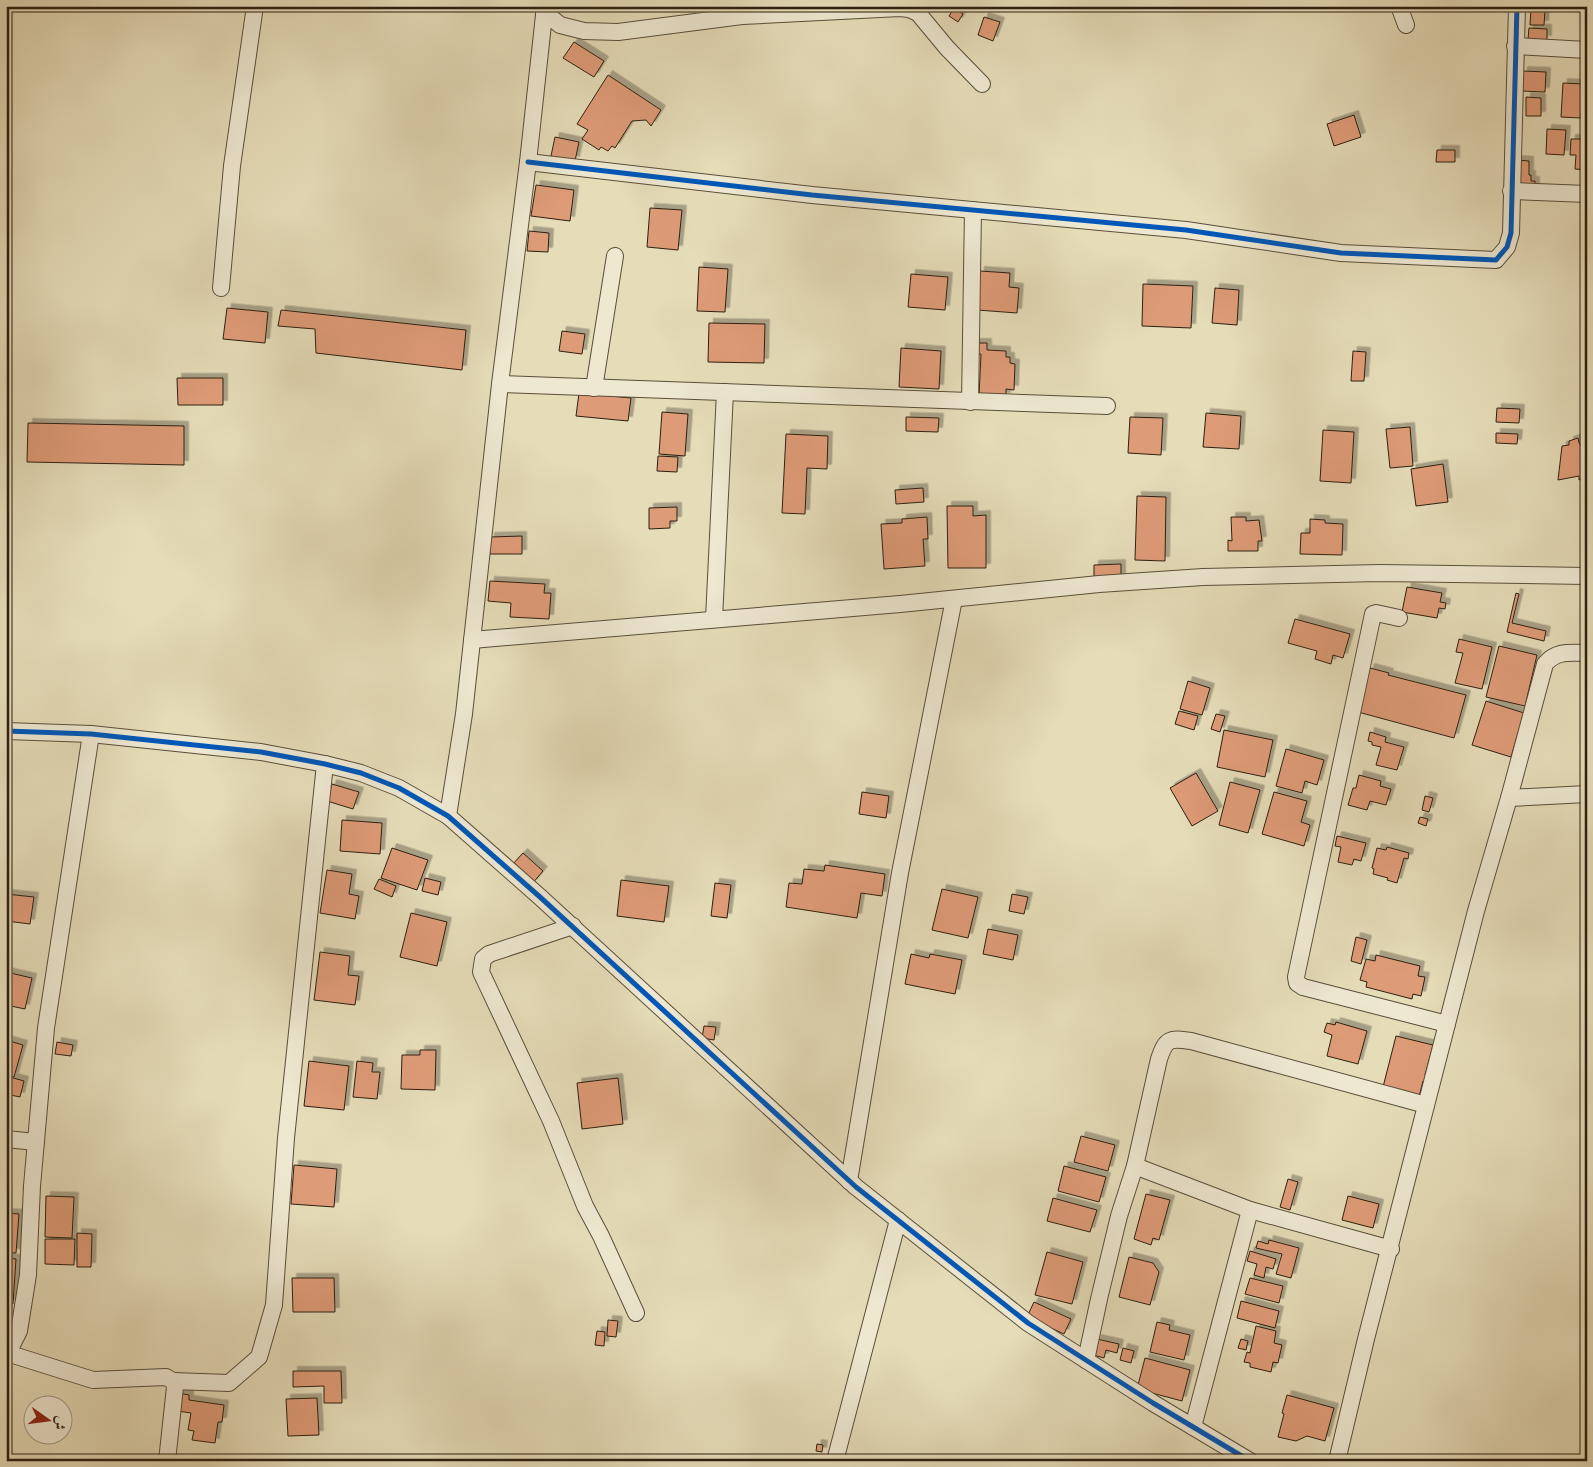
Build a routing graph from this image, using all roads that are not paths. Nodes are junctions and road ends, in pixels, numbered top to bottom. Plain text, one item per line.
1 (255, 6) edge
2 (1399, 6) edge
3 (1517, 6) edge
4 (545, 9) edge
5 (1406, 25) dead end
6 (1515, 46) junction
7 (1587, 50) edge
8 (982, 84) dead end
9 (528, 162) junction
10 (1511, 190) junction
11 (1587, 194) edge
12 (973, 210) junction
13 (615, 256) dead end
14 (221, 288) dead end
15 (500, 384) junction
16 (594, 388) junction
17 (725, 392) junction
18 (970, 402) junction
19 (1108, 406) dead end
20 (1587, 576) edge
21 (954, 599) junction
22 (1399, 618) dead end
23 (714, 619) junction
24 (472, 640) junction
25 (1587, 653) edge
26 (6, 731) edge
27 (91, 734) junction
28 (325, 764) junction
29 (1587, 794) edge
30 (1509, 798) junction
31 (448, 816) junction
32 (573, 926) junction
33 (1447, 1024) junction
34 (1426, 1105) junction
35 (6, 1139) edge
36 (36, 1142) junction
37 (1135, 1166) junction
38 (850, 1181) junction
39 (1250, 1210) junction
40 (898, 1220) junction
41 (1391, 1249) junction
42 (636, 1313) dead end
43 (7, 1355) edge
44 (1086, 1360) junction
45 (173, 1381) junction
46 (1194, 1427) junction
47 (167, 1461) edge
48 (836, 1461) edge
49 (1250, 1461) edge
50 (1337, 1461) edge

1 - 14 street
2 - 5 street
3 - 6 street
4 - 8 street
4 - 9 street
6 - 7 street
6 - 10 street
9 - 12 street
9 - 15 street
10 - 11 street
10 - 12 street
12 - 18 street
13 - 16 street
15 - 16 street
15 - 24 street
16 - 17 street
17 - 18 street
17 - 23 street
18 - 19 street
20 - 21 street
21 - 23 street
21 - 38 street
22 - 33 street
23 - 24 street
24 - 31 street
25 - 30 street
26 - 27 street
27 - 28 street
27 - 36 street
28 - 31 street
28 - 45 street
29 - 30 street
30 - 33 street
31 - 32 street
32 - 38 street
32 - 42 street
33 - 34 street
34 - 37 street
34 - 41 street
35 - 36 street
36 - 43 street
37 - 39 street
37 - 44 street
38 - 40 street
39 - 41 street
39 - 46 street
40 - 44 street
40 - 48 street
41 - 50 street
43 - 45 street
44 - 46 street
45 - 47 street
46 - 49 street

